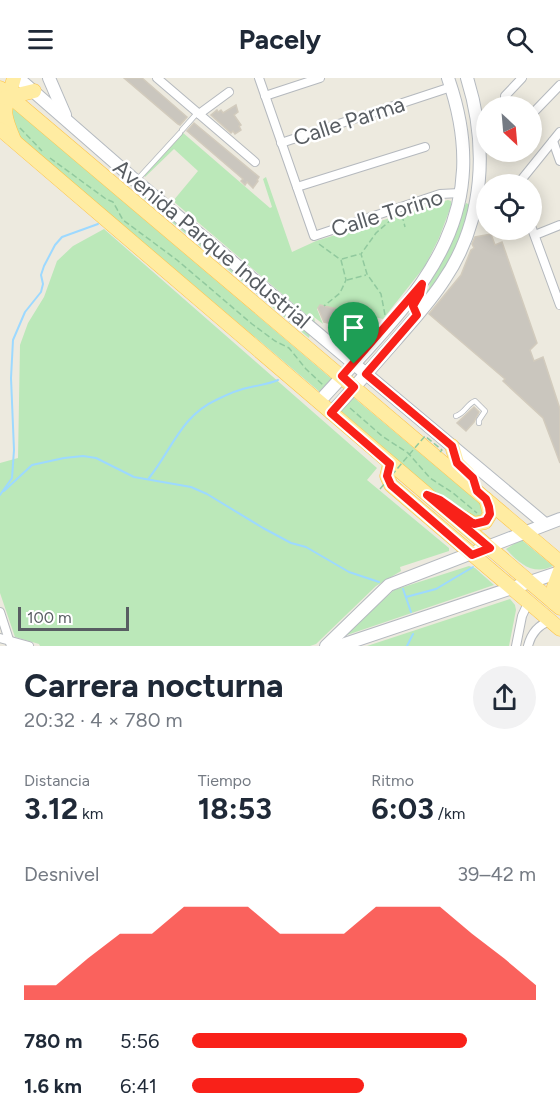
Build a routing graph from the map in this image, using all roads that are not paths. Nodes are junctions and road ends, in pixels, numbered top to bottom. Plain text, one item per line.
1 (14, 78) edge
2 (18, 78) edge
3 (44, 78) edge
4 (49, 78) edge
5 (259, 78) edge
6 (320, 78) edge
7 (466, 78) edge
8 (522, 78) edge
9 (163, 80) edge
10 (450, 82) edge
11 (559, 88) edge
12 (34, 91) junction
13 (229, 92) dead end
14 (3, 95) edge
15 (265, 96) junction
16 (504, 96) edge
17 (542, 104) edge
18 (52, 107) junction
19 (199, 113) junction
20 (476, 113) edge
21 (67, 119) junction
22 (0, 129) edge
23 (560, 132) edge
24 (463, 141) junction
25 (553, 141) junction
26 (15, 142) junction
27 (63, 142) junction
28 (281, 143) junction
29 (425, 147) dead end
30 (476, 152) edge
31 (476, 160) edge
32 (560, 161) edge
33 (255, 162) dead end
34 (526, 174) edge
35 (462, 177) junction
36 (136, 180) junction
37 (297, 187) junction
38 (460, 193) junction
39 (476, 196) edge
40 (476, 200) edge
41 (560, 225) edge
42 (542, 233) edge
43 (536, 240) edge
44 (560, 274) edge
45 (550, 278) junction
46 (422, 284) junction
47 (560, 305) edge
48 (417, 315) junction
49 (390, 316) junction
50 (354, 364) junction
51 (366, 374) junction
52 (342, 376) junction
53 (354, 387) junction
54 (319, 402) junction
55 (331, 413) junction
56 (456, 416) dead end
57 (479, 423) dead end
58 (446, 449) junction
59 (390, 464) junction
60 (427, 495) junction
61 (482, 495) junction
62 (560, 519) edge
63 (545, 524) junction
64 (524, 532) junction
65 (490, 548) junction
66 (472, 555) junction
67 (560, 562) edge
68 (560, 572) edge
69 (528, 582) junction
70 (511, 588) junction
71 (528, 603) junction
72 (557, 605) edge
73 (0, 612) edge
74 (555, 625) edge
75 (520, 636) junction
76 (0, 638) edge
77 (10, 643) edge
78 (529, 643) edge
79 (29, 646) edge
80 (326, 646) edge
81 (339, 646) edge
82 (516, 646) edge

1 - 14 main road
2 - 12 street, Avenida Parque Industrial
3 - 12 street
4 - 21 street
5 - 15 street
6 - 15 street
7 - 20 street
8 - 16 street
9 - 19 street
10 - 24 street
10 - 28 street, Calle Parma
11 - 17 street
12 - 14 main road
12 - 18 street, Avenida Parque Industrial
13 - 19 street
14 - 26 main road
14 - 27 main road
15 - 28 street
18 - 21 street, Avenida Parque Industrial
18 - 27 street
19 - 33 street
19 - 36 lane
21 - 36 street, Avenida Parque Industrial
22 - 26 main road
23 - 25 street
24 - 30 street
24 - 35 street
25 - 32 street
25 - 34 street
26 - 54 main road
27 - 52 main road
28 - 37 street
29 - 37 street
31 - 35 street
35 - 38 street
36 - 50 street, Avenida Parque Industrial
37 - 38 street, Calle Torino
38 - 39 street
38 - 46 street
40 - 48 street
41 - 42 street
43 - 45 street
44 - 45 street
45 - 47 street
46 - 48 street
46 - 49 street
48 - 49 street
48 - 51 street
49 - 50 street
50 - 51 street, Avenida Parque Industrial
50 - 52 street
51 - 53 street
51 - 58 street, Avenida Parque Industrial
52 - 53 main road
52 - 54 street
53 - 55 street
53 - 61 main road
54 - 55 main road
55 - 59 main road
56 - 57 lane
58 - 61 main road
58 - 63 street, Avenida Parque Industrial
59 - 60 main road
59 - 66 main road
60 - 61 main road
60 - 65 main road
61 - 64 main road
62 - 63 street
63 - 64 street
64 - 65 street
64 - 67 main road
65 - 66 street
65 - 69 main road
66 - 70 main road
66 - 80 street
68 - 69 street
68 - 72 main road
69 - 70 street
69 - 72 main road
70 - 71 main road
70 - 81 street
71 - 74 main road
71 - 75 street
73 - 77 street
74 - 78 street
75 - 78 street
75 - 82 street
76 - 77 street
77 - 79 street

